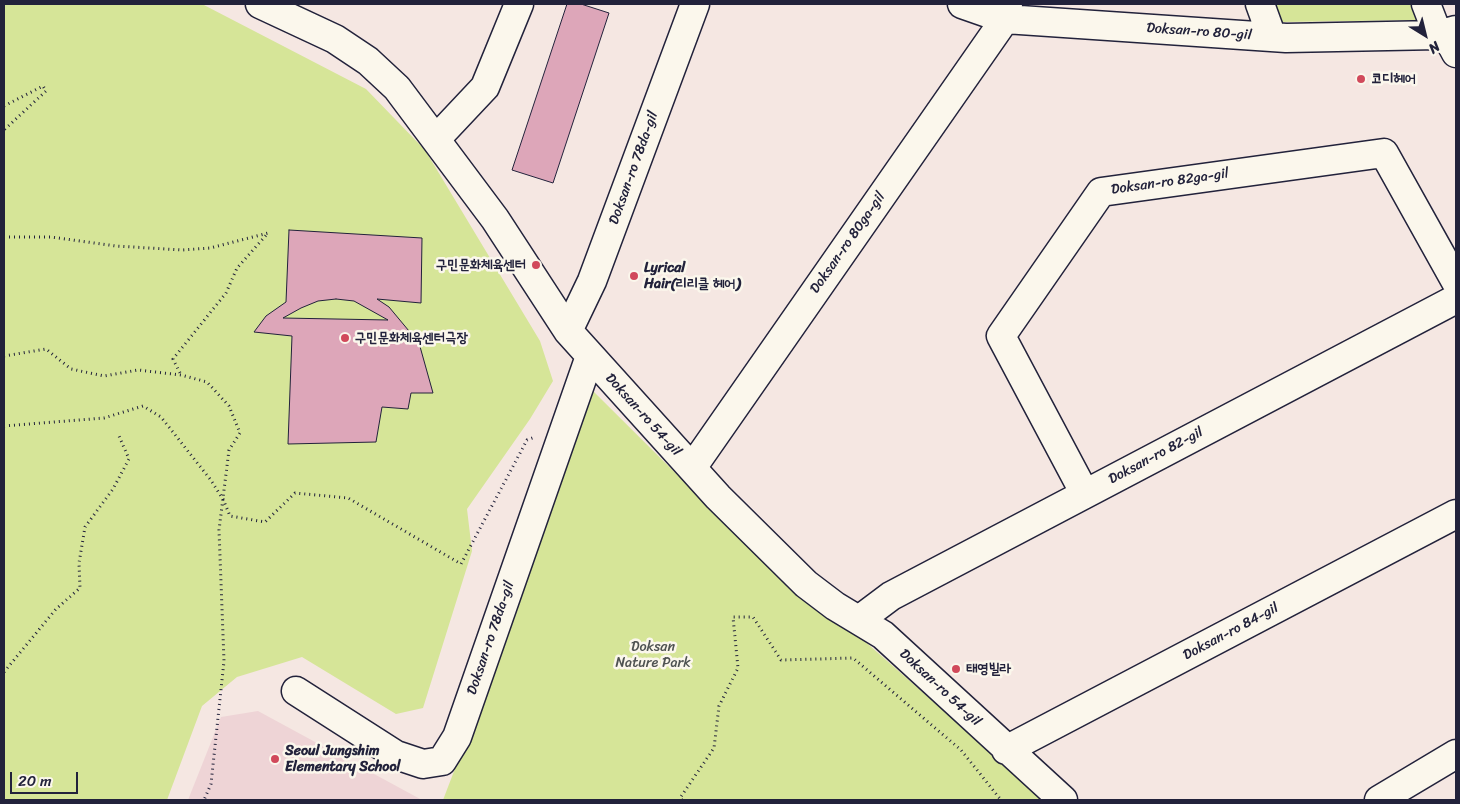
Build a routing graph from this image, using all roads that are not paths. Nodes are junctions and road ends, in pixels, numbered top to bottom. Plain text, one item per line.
1 (260, 4) edge
2 (519, 4) edge
3 (696, 4) edge
4 (962, 4) edge
5 (1260, 4) edge
6 (1426, 4) edge
7 (1007, 11) edge
8 (1272, 37) junction
9 (1450, 39) edge
10 (437, 138) junction
11 (1456, 282) edge
12 (1456, 298) edge
13 (568, 331) junction
14 (590, 356) junction
15 (692, 468) junction
16 (1085, 494) junction
17 (1456, 514) edge
18 (859, 620) junction
19 (296, 691) dead end
20 (1006, 750) junction
21 (1456, 754) edge
22 (1063, 800) edge
23 (1379, 800) edge

1 - 10 street, Doksan-ro 54-gil
2 - 10 street
3 - 13 street, Doksan-ro 78da-gil
4 - 7 street, Doksan-ro 80-gil
5 - 8 street
6 - 9 street
7 - 8 street, Doksan-ro 80-gil
7 - 15 street, Doksan-ro 80ga-gil
8 - 9 street, Doksan-ro 80-gil
10 - 13 street, Doksan-ro 54-gil
11 - 16 street, Doksan-ro 82ga-gil
12 - 16 street, Doksan-ro 82-gil
13 - 14 street, Doksan-ro 54-gil
14 - 15 street, Doksan-ro 54-gil
14 - 19 street, Doksan-ro 78da-gil
15 - 18 street, Doksan-ro 54-gil
16 - 18 street, Doksan-ro 82-gil
17 - 20 street, Doksan-ro 84-gil
18 - 20 street, Doksan-ro 54-gil
20 - 22 street, Doksan-ro 54-gil
21 - 23 street

